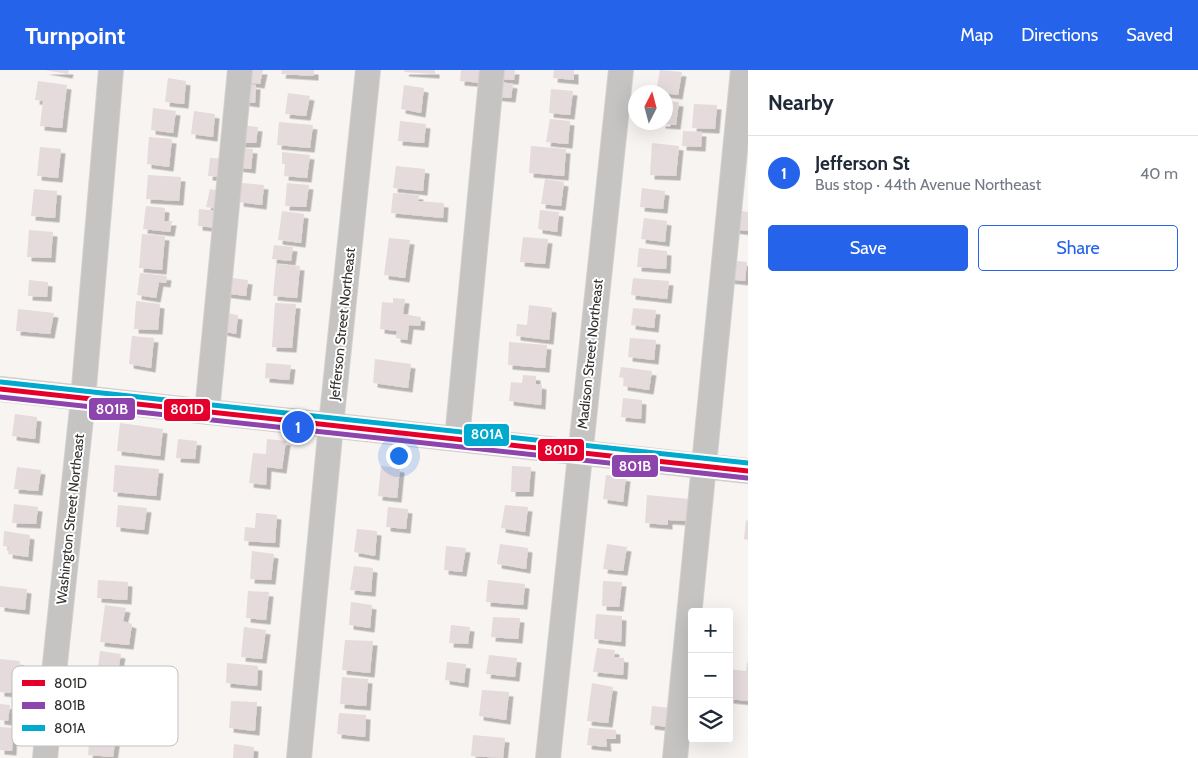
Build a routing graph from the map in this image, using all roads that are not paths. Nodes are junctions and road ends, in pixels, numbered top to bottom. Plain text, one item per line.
1 (111, 70) edge
2 (240, 70) edge
3 (368, 70) edge
4 (492, 70) edge
5 (621, 70) edge
6 (743, 70) edge
7 (0, 390) edge
8 (83, 399) junction
9 (207, 412) junction
10 (331, 426) junction
11 (457, 439) junction
12 (580, 452) junction
13 (702, 466) junction
14 (748, 471) edge
15 (55, 666) edge
16 (299, 758) edge
17 (548, 758) edge
18 (675, 758) edge

1 - 8 street, Washington Street Northeast
2 - 9 street
3 - 10 street, Jefferson Street Northeast
4 - 11 street
5 - 12 street, Madison Street Northeast
6 - 13 street
7 - 8 street
8 - 9 street
8 - 15 street, Washington Street Northeast
9 - 10 street
10 - 11 street
10 - 16 street, Jefferson Street Northeast
11 - 12 street
12 - 13 street
12 - 17 street, Madison Street Northeast
13 - 14 street
13 - 18 street

